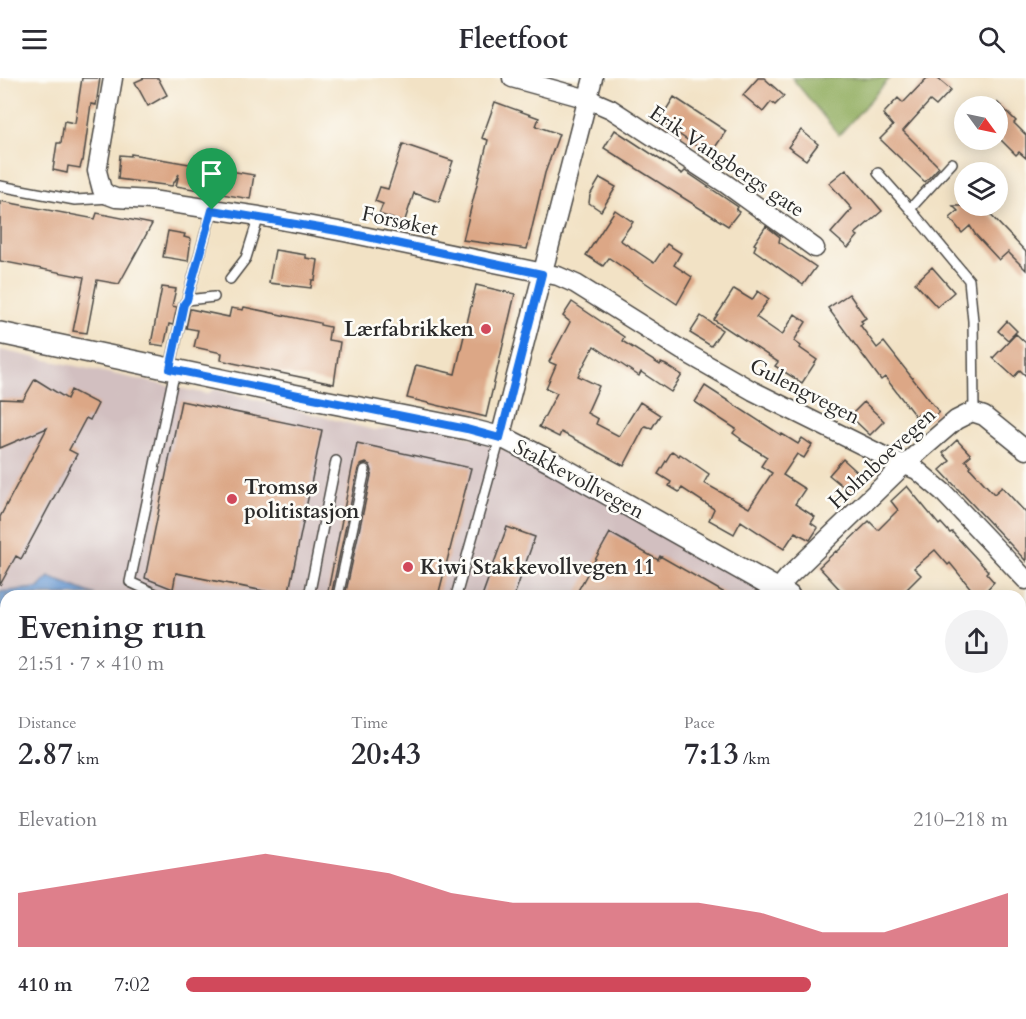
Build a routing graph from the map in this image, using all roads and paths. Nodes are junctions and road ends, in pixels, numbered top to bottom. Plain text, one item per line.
1 (113, 78) edge
2 (512, 78) edge
3 (593, 78) edge
4 (588, 99) junction
5 (952, 163) dead end
6 (878, 173) dead end
7 (0, 186) edge
8 (116, 198) junction
9 (910, 209) junction
10 (212, 210) junction
11 (254, 216) junction
12 (815, 248) dead end
13 (542, 274) junction
14 (230, 279) dead end
15 (214, 297) dead end
16 (187, 300) junction
17 (0, 333) edge
18 (173, 369) junction
19 (974, 413) junction
20 (500, 438) junction
21 (1026, 450) edge
22 (336, 461) dead end
23 (905, 464) junction
24 (365, 470) dead end
25 (1026, 580) edge
26 (147, 590) edge
27 (310, 590) edge
28 (339, 590) edge
29 (458, 590) edge
30 (779, 590) edge
31 (784, 590) edge

1 - 8 street
2 - 4 street, Erik Vangbergs gate
3 - 4 street
4 - 12 street, Erik Vangbergs gate
4 - 13 street
5 - 9 lane
6 - 9 lane
7 - 8 lane
8 - 10 street, Forsøket
9 - 19 lane
10 - 11 street, Forsøket
10 - 16 lane
11 - 13 street, Forsøket
11 - 14 lane
13 - 20 street
13 - 23 street, Gulengvegen
15 - 16 lane
16 - 18 lane
17 - 18 street, Stakkevollvegen
18 - 20 street, Stakkevollvegen
18 - 26 lane
19 - 21 street
19 - 23 street, Holmboevegen
20 - 29 lane
20 - 30 street, Stakkevollvegen
22 - 27 lane
23 - 25 street, Gulengvegen
23 - 31 street, Holmboevegen
24 - 28 lane

